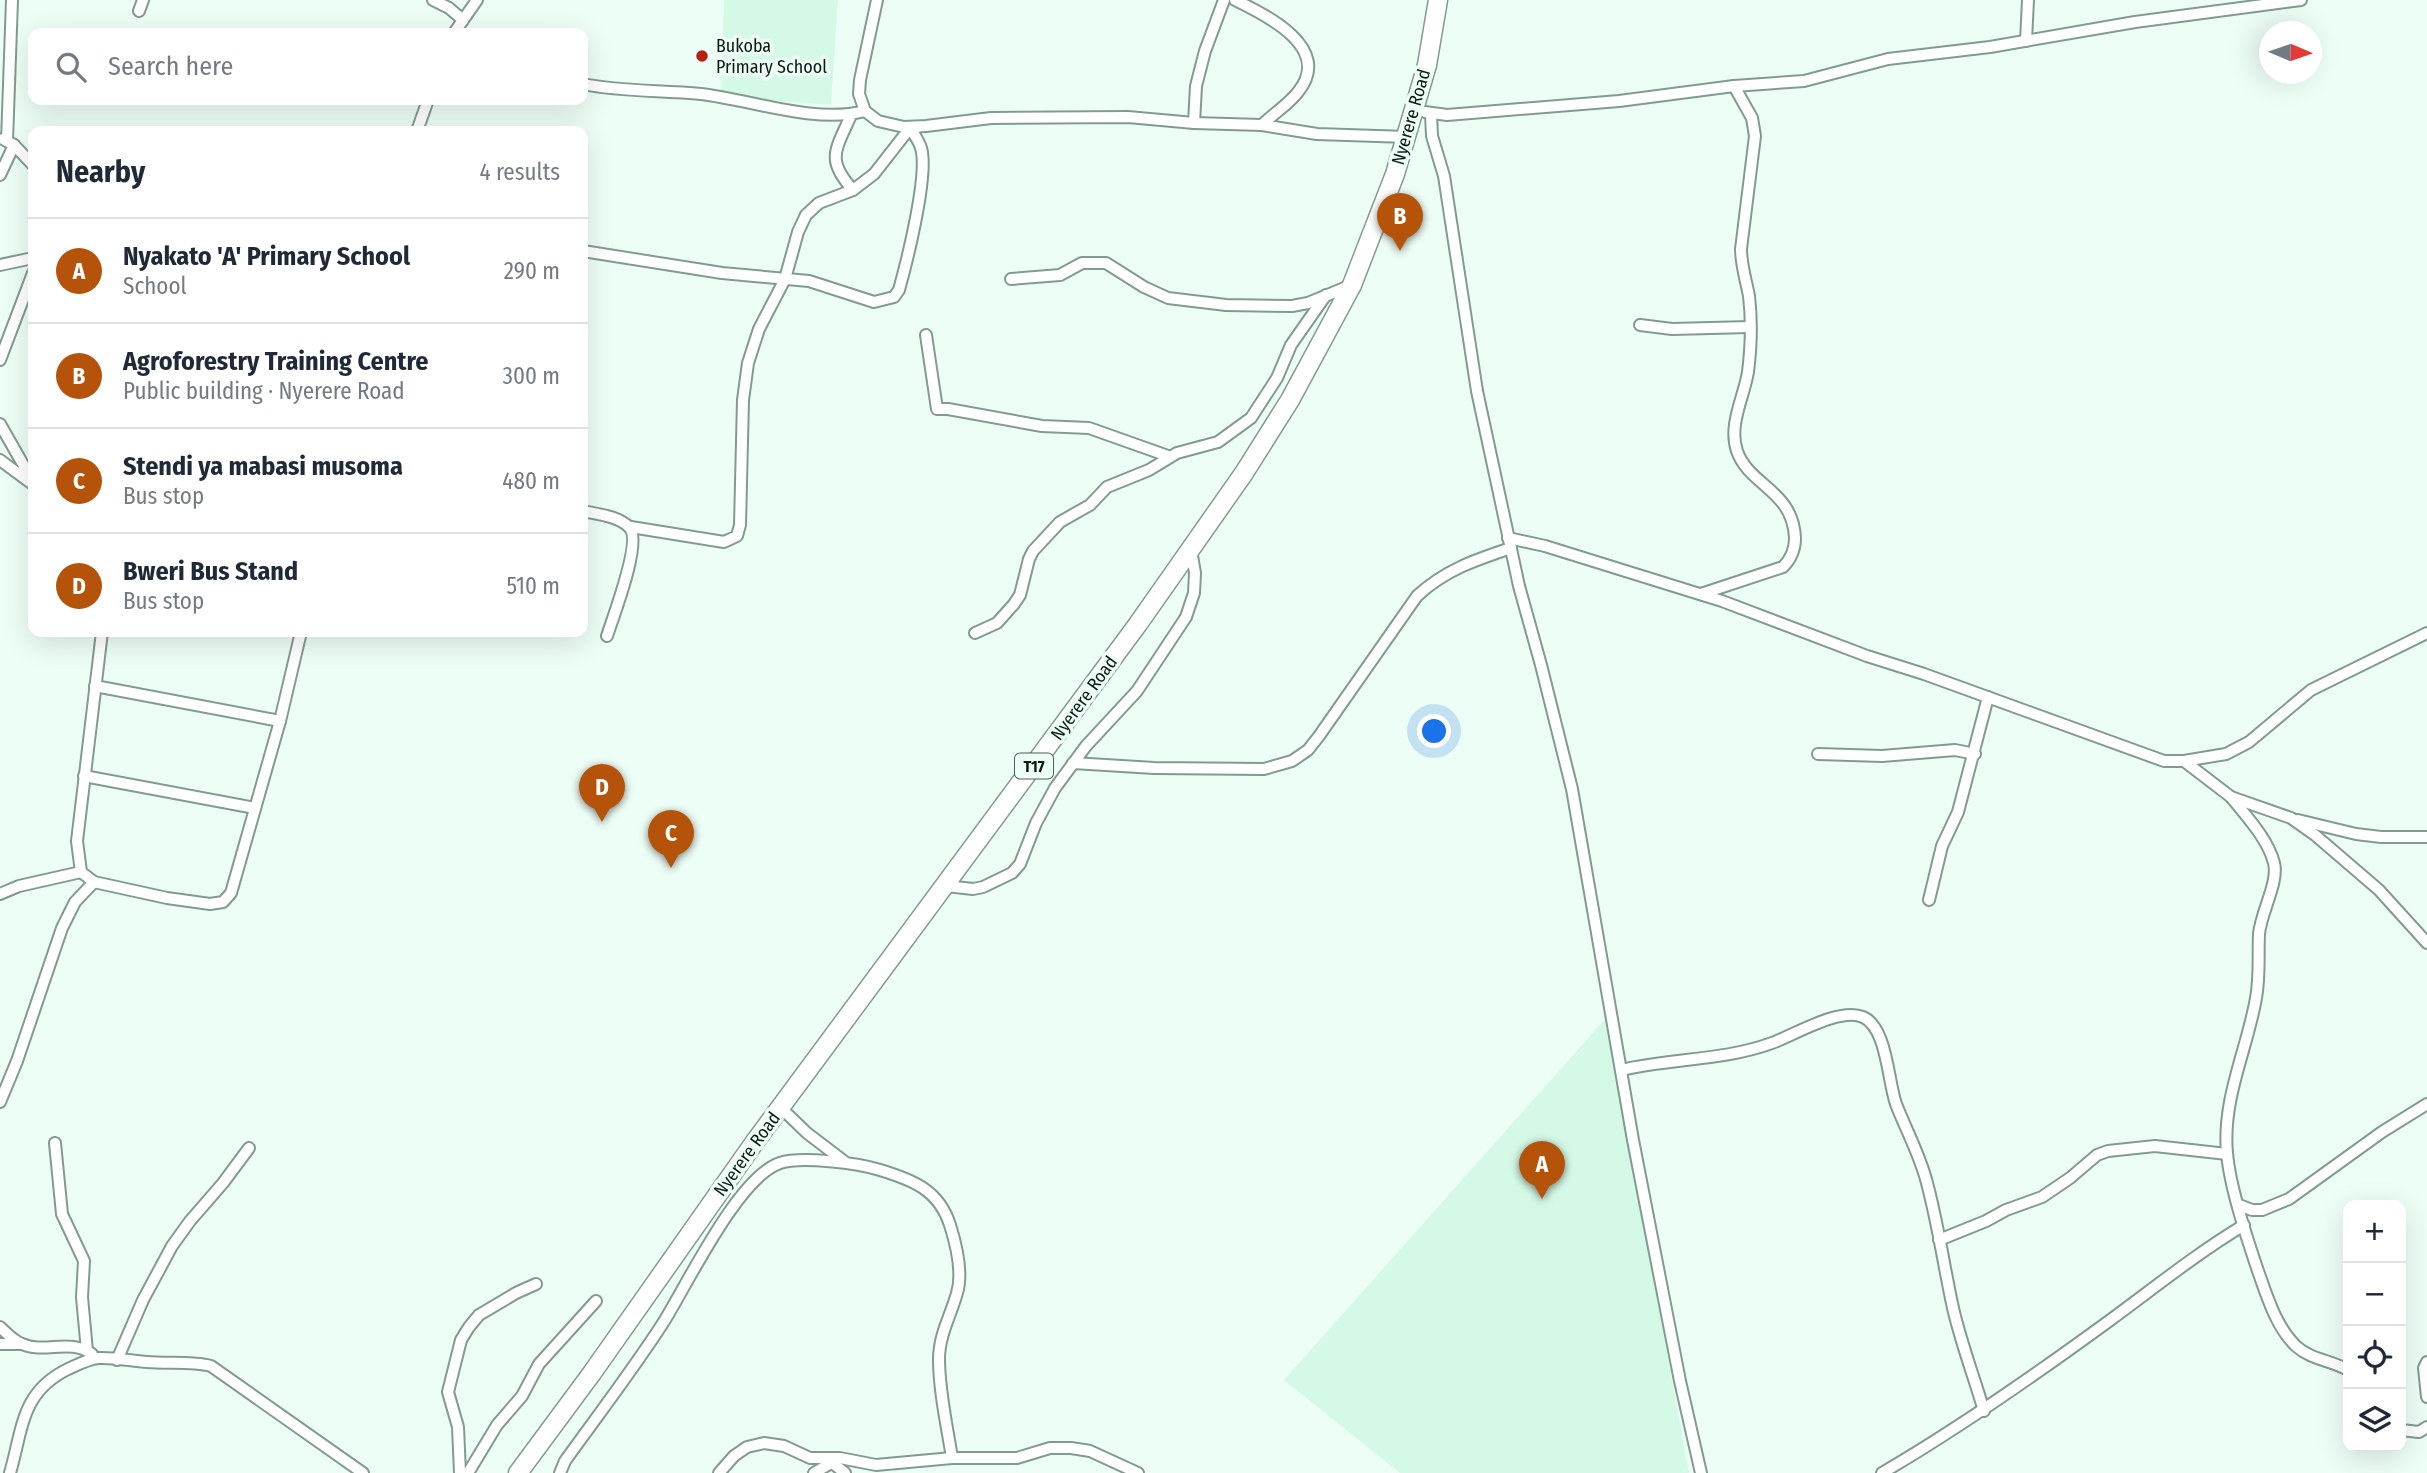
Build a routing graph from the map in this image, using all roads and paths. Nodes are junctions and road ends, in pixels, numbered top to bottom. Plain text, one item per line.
1 (12, 0) edge
2 (433, 0) edge
3 (477, 0) edge
4 (877, 0) edge
5 (1224, 0) edge
6 (1234, 0) edge
7 (1438, 0) edge
8 (2028, 0) edge
9 (2301, 0) edge
10 (463, 20) junction
11 (457, 28) edge
12 (2026, 41) junction
13 (588, 84) edge
14 (1734, 86) junction
15 (426, 105) edge
16 (866, 111) junction
17 (1423, 112) junction
18 (851, 115) junction
19 (1194, 123) junction
20 (1262, 125) junction
21 (419, 126) edge
22 (926, 126) junction
23 (910, 128) junction
24 (1407, 137) junction
25 (7, 141) edge
26 (28, 160) edge
27 (0, 175) edge
28 (853, 190) junction
29 (588, 252) edge
30 (28, 259) edge
31 (0, 265) edge
32 (785, 279) junction
33 (1011, 279) dead end
34 (1352, 285) junction
35 (28, 286) edge
36 (1326, 295) junction
37 (1640, 325) dead end
38 (1750, 327) junction
39 (926, 335) dead end
40 (0, 360) edge
41 (0, 424) edge
42 (1168, 456) junction
43 (0, 460) edge
44 (28, 474) edge
45 (28, 480) edge
46 (588, 512) edge
47 (631, 527) junction
48 (1510, 543) junction
49 (1191, 550) junction
50 (1701, 594) junction
51 (975, 633) dead end
52 (2427, 633) edge
53 (607, 636) dead end
54 (101, 637) edge
55 (300, 637) edge
56 (95, 686) junction
57 (1988, 697) junction
58 (280, 721) junction
59 (1818, 754) dead end
60 (1975, 754) junction
61 (2184, 761) junction
62 (1073, 763) junction
63 (84, 776) junction
64 (2231, 797) junction
65 (255, 808) junction
66 (2291, 818) junction
67 (2427, 836) edge
68 (81, 873) junction
69 (94, 882) junction
70 (946, 887) junction
71 (0, 894) edge
72 (1929, 900) dead end
73 (2427, 943) edge
74 (1621, 1070) junction
75 (0, 1102) edge
76 (2427, 1104) edge
77 (781, 1108) junction
78 (55, 1143) dead end
79 (249, 1148) dead end
80 (2227, 1154) junction
81 (846, 1163) junction
82 (2239, 1205) junction
83 (2245, 1225) junction
84 (1939, 1240) junction
85 (536, 1284) dead end
86 (596, 1301) dead end
87 (0, 1327) edge
88 (0, 1344) edge
89 (20, 1344) junction
90 (87, 1351) junction
91 (97, 1358) junction
92 (117, 1360) junction
93 (2427, 1362) edge
94 (2343, 1367) edge
95 (2427, 1397) edge
96 (1984, 1410) junction
97 (2427, 1427) edge
98 (2406, 1431) edge
99 (952, 1458) junction
100 (828, 1461) junction
101 (10, 1473) edge
102 (363, 1473) edge
103 (460, 1473) edge
104 (468, 1473) edge
105 (518, 1473) edge
106 (560, 1473) edge
107 (719, 1473) edge
108 (814, 1473) edge
109 (845, 1473) edge
110 (1138, 1473) edge
111 (1701, 1473) edge
112 (1882, 1473) edge

1 - 25 street
2 - 10 street
3 - 10 street
4 - 16 street
5 - 19 street
6 - 20 street
7 - 17 main road, Nyerere Road / T17
8 - 12 street
9 - 12 street
10 - 11 street
12 - 14 street
13 - 18 street
14 - 17 street
14 - 38 street
15 - 21 street
16 - 18 street
16 - 22 street
17 - 24 main road, Nyerere Road / T17
17 - 48 street
18 - 28 street
19 - 20 street
19 - 22 street
20 - 24 street
22 - 23 street
23 - 28 street
23 - 32 street
24 - 34 main road, Nyerere Road / T17
25 - 26 street
25 - 27 street
28 - 32 street
29 - 32 street
30 - 31 street
32 - 47 street
33 - 36 street
34 - 36 street
34 - 49 main road, Nyerere Road / T17
35 - 40 street
36 - 42 street
37 - 38 street
38 - 50 street
39 - 42 street
41 - 44 street
42 - 51 street
43 - 45 street
46 - 47 street
47 - 53 street
48 - 50 street
48 - 62 street
48 - 74 street
49 - 62 street
49 - 70 main road, Nyerere Road / T17
50 - 57 street
52 - 61 street
54 - 56 street
55 - 58 street
56 - 58 street
56 - 63 street
57 - 60 street
57 - 61 street
58 - 65 street
59 - 60 street
60 - 72 street
61 - 64 street
62 - 70 street
63 - 65 street
63 - 68 street
64 - 66 street
64 - 80 street
65 - 69 street
66 - 67 street
66 - 73 street
68 - 69 street
68 - 71 street
69 - 75 street
70 - 77 main road, Nyerere Road / T17
74 - 84 street
74 - 111 street
76 - 82 street
77 - 81 street
77 - 105 main road, Nyerere Road / T17
78 - 90 street
79 - 92 street
80 - 82 street
80 - 84 street
81 - 99 street
81 - 106 street
82 - 83 street
83 - 94 street
83 - 96 street
84 - 96 street
85 - 103 street
86 - 104 street
87 - 89 street
88 - 89 street
89 - 90 street
90 - 91 street
91 - 92 street
91 - 101 street
92 - 102 street
93 - 95 street
96 - 112 street
97 - 98 street
99 - 100 street
99 - 110 street
100 - 107 street
100 - 108 street
100 - 109 street

